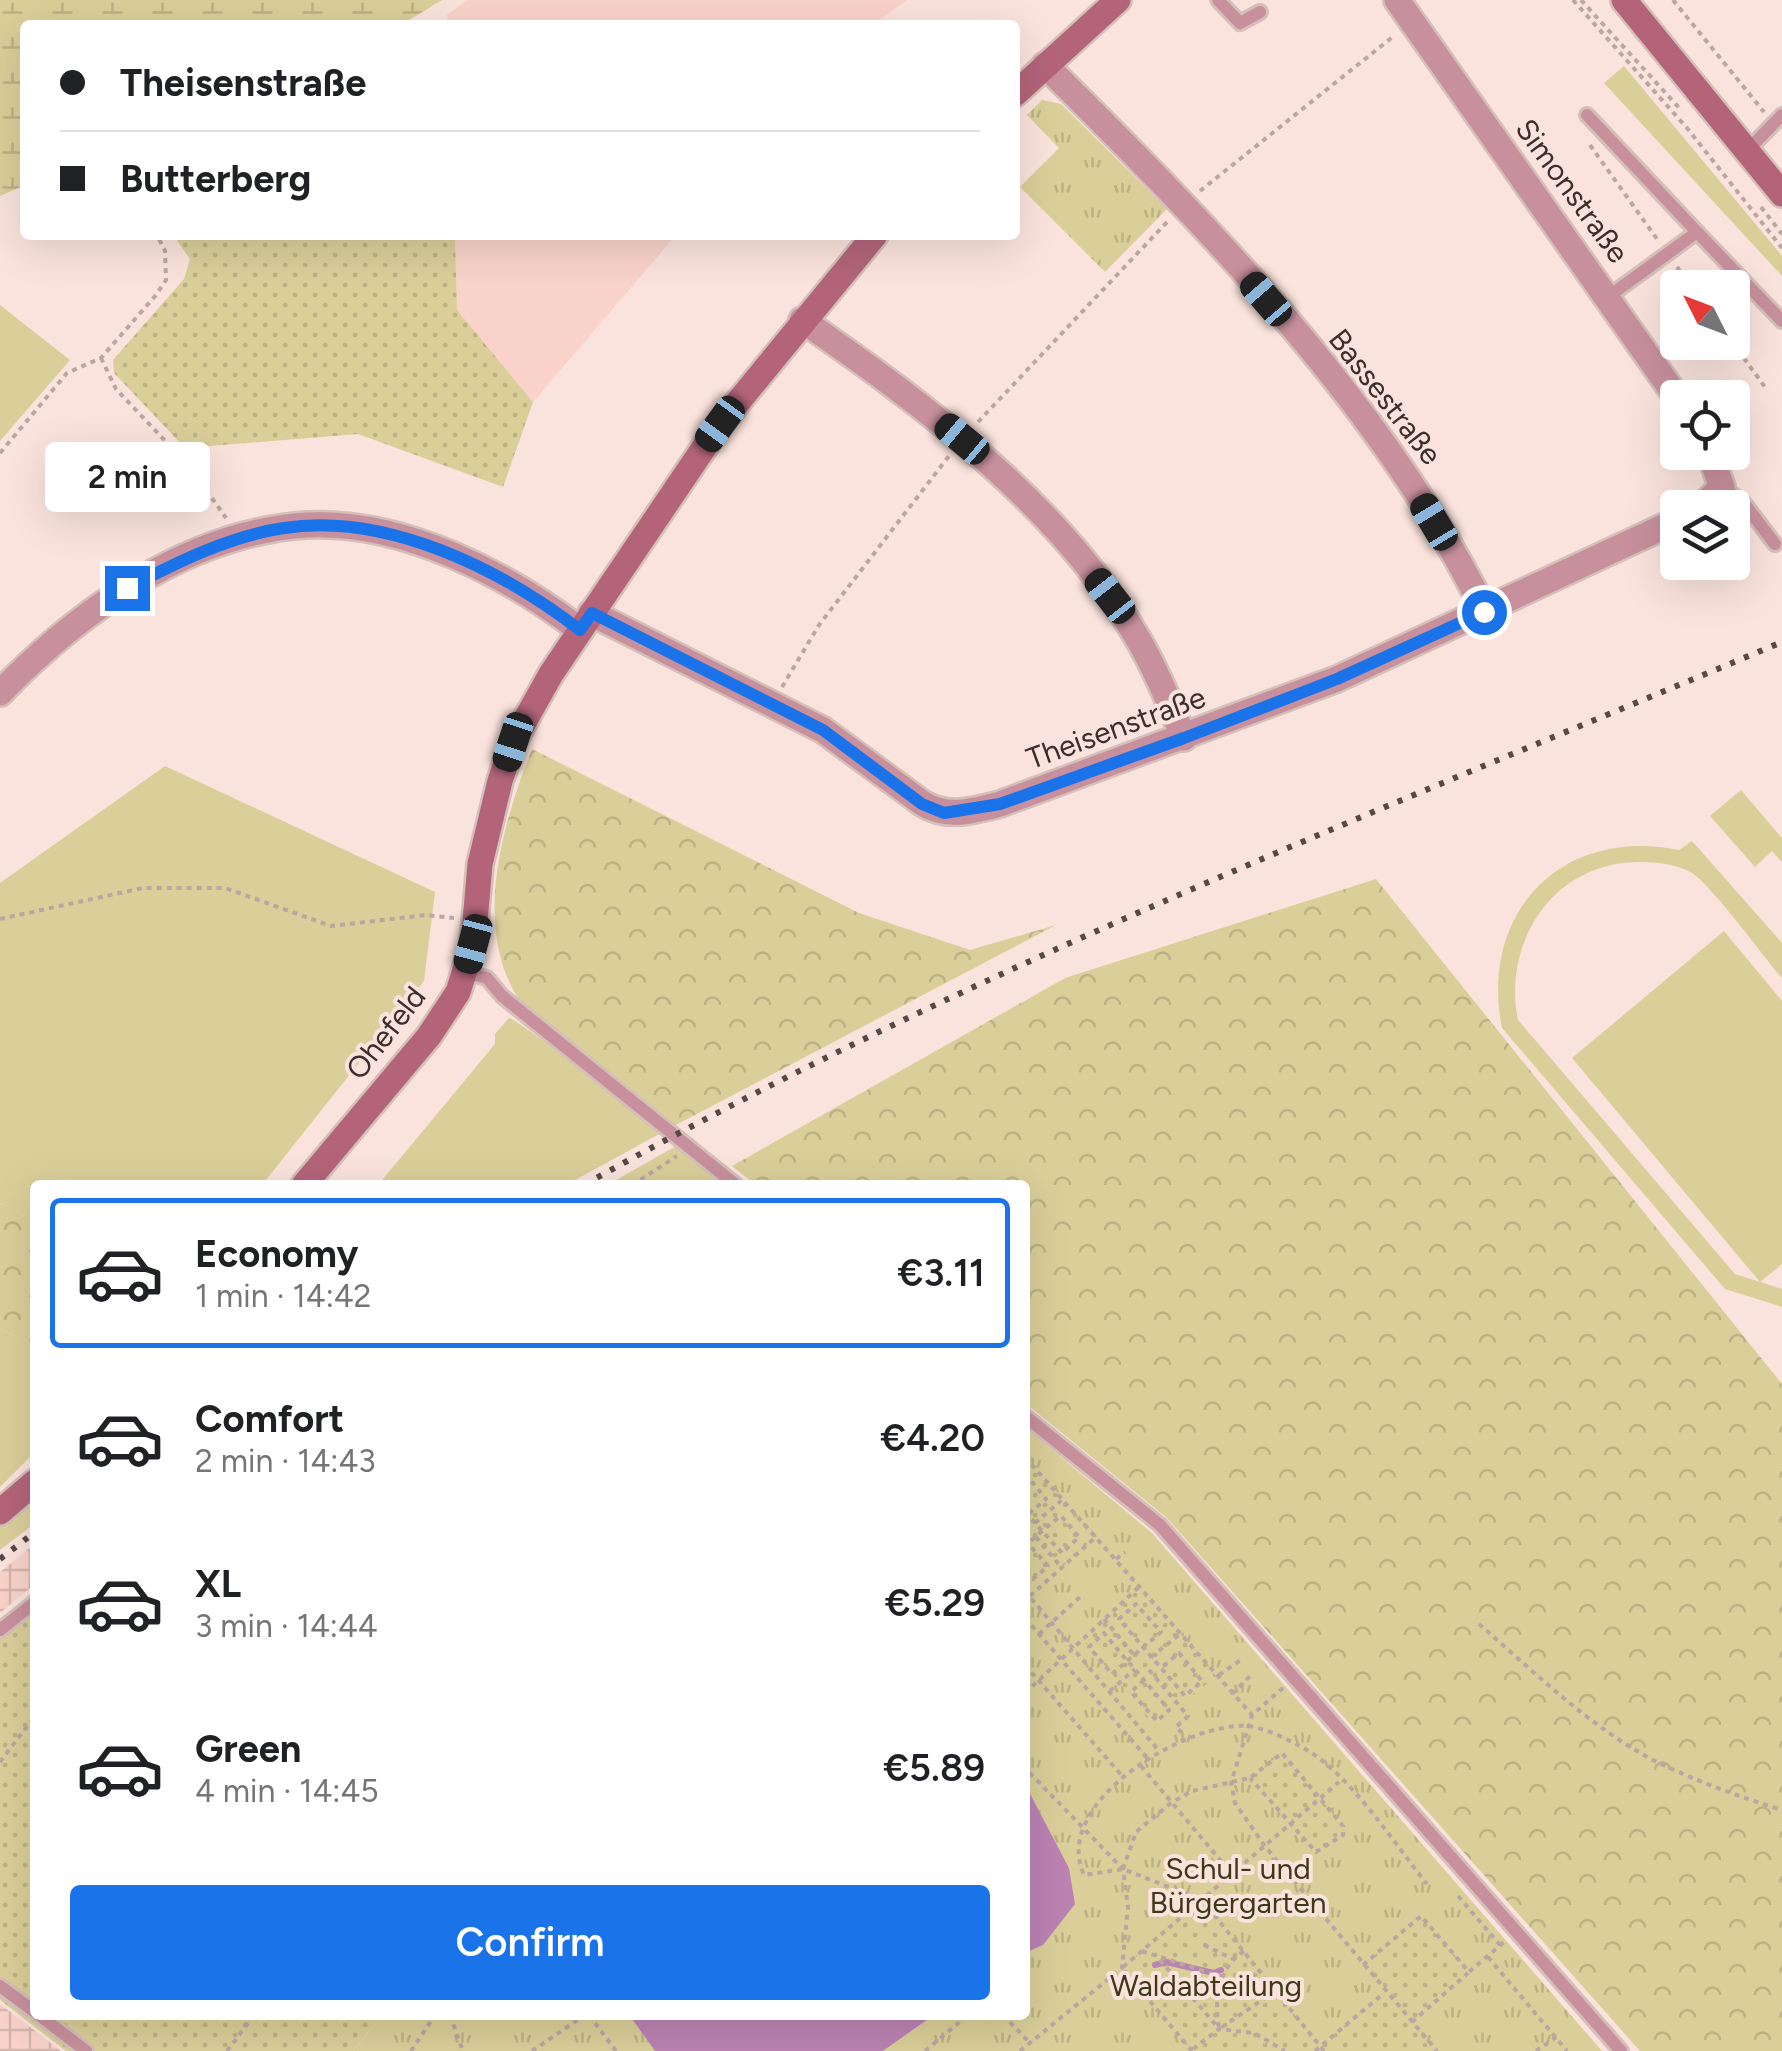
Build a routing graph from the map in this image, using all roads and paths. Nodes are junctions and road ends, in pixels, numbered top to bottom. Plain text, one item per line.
1 (1118, 0) edge
2 (1218, 0) edge
3 (1397, 0) edge
4 (1573, 0) edge
5 (1580, 0) edge
6 (1672, 0) edge
7 (1615, 6) edge
8 (1260, 12) dead end
9 (1412, 22) junction
10 (1597, 23) junction
11 (1045, 65) junction
12 (1638, 69) junction
13 (1020, 89) edge
14 (1587, 115) dead end
15 (1777, 120) edge
16 (1582, 134) dead end
17 (1746, 152) junction
18 (1782, 194) edge
19 (1184, 204) junction
20 (1698, 232) junction
21 (1782, 234) edge
22 (160, 240) edge
23 (871, 240) edge
24 (1782, 248) edge
25 (1667, 254) junction
26 (1679, 270) edge
27 (1608, 297) junction
28 (802, 320) junction
29 (1782, 321) edge
30 (101, 358) junction
31 (1742, 360) edge
32 (1665, 380) edge
33 (1765, 387) dead end
34 (962, 439) junction
35 (0, 452) edge
36 (1715, 470) edge
37 (1722, 487) junction
38 (1719, 490) edge
39 (1660, 529) edge
40 (240, 538) junction
41 (1775, 544) dead end
42 (1484, 612) junction
43 (586, 622) junction
44 (0, 694) edge
45 (772, 704) junction
46 (1184, 738) junction
47 (0, 918) edge
48 (476, 919) junction
49 (466, 973) junction
50 (690, 1148) junction
51 (308, 1180) edge
52 (640, 1180) edge
53 (730, 1180) edge
54 (1030, 1420) edge
55 (1030, 1466) edge
56 (1045, 1478) junction
57 (1030, 1483) edge
58 (30, 1486) edge
59 (1036, 1486) junction
60 (1064, 1499) junction
61 (1030, 1511) edge
62 (0, 1512) edge
63 (1030, 1518) edge
64 (1082, 1520) junction
65 (1035, 1523) junction
66 (1072, 1528) junction
67 (1042, 1530) junction
68 (1036, 1536) junction
69 (1097, 1536) junction
70 (1030, 1541) edge
71 (1053, 1543) junction
72 (1030, 1548) edge
73 (1046, 1548) junction
74 (1124, 1552) dead end
75 (1038, 1555) junction
76 (1116, 1559) junction
77 (1061, 1568) junction
78 (1041, 1572) junction
79 (1030, 1575) edge
80 (1048, 1580) junction
81 (1140, 1586) junction
82 (1030, 1592) edge
83 (1030, 1597) edge
84 (1080, 1597) dead end
85 (30, 1606) edge
86 (1158, 1607) junction
87 (1148, 1617) junction
88 (1104, 1619) junction
89 (1052, 1622) junction
90 (1030, 1624) edge
91 (1479, 1624) dead end
92 (0, 1630) edge
93 (1130, 1632) junction
94 (1180, 1633) junction
95 (1039, 1634) junction
96 (1121, 1639) junction
97 (1114, 1645) junction
98 (1074, 1647) junction
99 (1143, 1648) junction
100 (1134, 1655) junction
101 (1152, 1657) junction
102 (1098, 1658) junction
103 (1201, 1658) junction
104 (1061, 1660) junction
105 (1242, 1660) dead end
106 (1127, 1661) junction
107 (1090, 1666) junction
108 (1159, 1666) junction
109 (1191, 1667) junction
110 (1134, 1669) junction
111 (1149, 1670) junction
112 (1030, 1671) edge
113 (1252, 1673) dead end
114 (1217, 1676) junction
115 (1294, 1678) junction
116 (1143, 1679) junction
117 (1038, 1680) junction
118 (1172, 1681) junction
119 (1030, 1688) edge
120 (1164, 1688) junction
121 (1110, 1691) junction
122 (1232, 1694) junction
123 (1157, 1695) junction
124 (1142, 1705) junction
125 (1252, 1715) junction
126 (1131, 1716) junction
127 (30, 1723) edge
128 (1248, 1726) junction
129 (1184, 1736) junction
130 (1282, 1738) junction
131 (1159, 1751) junction
132 (1282, 1753) junction
133 (1148, 1759) junction
134 (0, 1762) edge
135 (1141, 1765) junction
136 (1030, 1773) edge
137 (1124, 1778) junction
138 (1250, 1778) junction
139 (1341, 1780) junction
140 (1231, 1782) junction
141 (1320, 1799) junction
142 (1172, 1802) junction
143 (1782, 1810) edge
144 (1290, 1825) junction
145 (1084, 1832) junction
146 (1264, 1845) junction
147 (1123, 1870) junction
148 (1232, 1874) junction
149 (1427, 1884) dead end
150 (1458, 1896) dead end
151 (1202, 1900) junction
152 (1516, 1931) junction
153 (1204, 1945) dead end
154 (1500, 1946) junction
155 (1142, 1951) junction
156 (1244, 1951) junction
157 (1488, 1956) junction
158 (1233, 1959) junction
159 (1160, 1960) junction
160 (1363, 1965) junction
161 (1122, 1968) junction
162 (1469, 1972) junction
163 (1222, 1977) junction
164 (0, 1986) edge
165 (1274, 1992) junction
166 (1386, 1992) junction
167 (30, 2009) edge
168 (45, 2020) edge
169 (250, 2020) edge
170 (433, 2020) edge
171 (452, 2020) edge
172 (579, 2020) edge
173 (591, 2020) edge
174 (962, 2020) edge
175 (1008, 2020) edge
176 (1412, 2022) junction
177 (1219, 2028) junction
178 (1556, 2037) junction
179 (1030, 2043) junction
180 (1320, 2050) edge
181 (86, 2051) edge
182 (228, 2051) edge
183 (411, 2051) edge
184 (464, 2051) edge
185 (532, 2051) edge
186 (616, 2051) edge
187 (925, 2051) edge
188 (1020, 2051) edge
189 (1191, 2051) edge
190 (1285, 2051) edge
191 (1437, 2051) edge
192 (1536, 2051) edge
193 (1567, 2051) edge
194 (1621, 2051) edge

1 - 11 street
2 - 8 lane
3 - 9 street, Simonstraße
4 - 10 path
5 - 10 path
6 - 15 path
7 - 10 path
7 - 17 street
9 - 19 path
9 - 27 street, Simonstraße
10 - 12 path
11 - 13 street
11 - 19 street, Bassestraße
12 - 21 path
12 - 24 path
14 - 20 lane
15 - 17 lane
16 - 25 path
17 - 18 street
19 - 34 path
19 - 42 street, Bassestraße
20 - 25 lane
20 - 29 lane
22 - 30 path
23 - 28 street, Ohefeld
25 - 26 path
25 - 27 lane
27 - 32 street, Simonstraße
28 - 34 street
28 - 43 street, Ohefeld
30 - 35 path
30 - 40 path
31 - 33 path
34 - 45 path
34 - 46 street
36 - 37 street
37 - 38 street
37 - 41 lane
39 - 42 street, Theisenstraße
40 - 43 street, Theisenstraße
40 - 44 street, Theisenstraße
42 - 46 street, Theisenstraße
43 - 45 street, Theisenstraße
43 - 48 street, Ohefeld
45 - 46 street, Theisenstraße
47 - 48 path
48 - 49 street, Ohefeld
49 - 50 lane
49 - 51 street, Ohefeld
50 - 52 path
50 - 53 lane
54 - 115 lane
55 - 56 path
56 - 59 path
56 - 60 path
57 - 59 path
58 - 62 street
59 - 61 path
60 - 64 path
60 - 65 path
63 - 65 path
64 - 66 path
64 - 69 path
65 - 67 path
66 - 67 path
66 - 71 path
67 - 68 path
67 - 71 path
68 - 70 path
68 - 73 path
69 - 76 path
69 - 77 path
71 - 73 path
72 - 75 path
73 - 75 path
73 - 77 path
74 - 76 path
75 - 78 path
76 - 81 path
77 - 80 path
78 - 79 path
78 - 80 path
80 - 82 path
81 - 86 path
81 - 88 path
83 - 89 path
84 - 89 path
85 - 92 lane
86 - 87 path
86 - 94 path
87 - 93 path
87 - 99 path
88 - 96 path
88 - 98 path
89 - 95 path
89 - 98 path
90 - 95 path
91 - 143 path
93 - 96 path
93 - 99 path
94 - 101 path
94 - 103 path
95 - 104 path
96 - 97 path
96 - 100 path
97 - 102 path
97 - 106 path
98 - 104 path
98 - 107 path
99 - 100 path
99 - 101 path
100 - 106 path
101 - 108 path
102 - 106 path
102 - 107 path
103 - 109 path
103 - 114 path
104 - 117 path
104 - 133 path
105 - 114 path
106 - 110 path
107 - 121 path
108 - 109 path
108 - 111 path
108 - 118 path
109 - 118 path
110 - 116 path
110 - 121 path
111 - 116 path
111 - 120 path
112 - 117 path
113 - 122 path
114 - 122 path
115 - 125 path
115 - 152 lane
116 - 123 path
116 - 124 path
117 - 119 path
117 - 137 path
118 - 120 path
120 - 123 path
120 - 129 path
121 - 126 path
122 - 125 path
123 - 124 path
124 - 126 path
125 - 128 path
126 - 131 path
127 - 134 path
128 - 129 path
128 - 130 path
128 - 140 path
129 - 131 path
130 - 132 path
130 - 139 path
131 - 133 path
132 - 138 path
132 - 141 path
133 - 135 path
135 - 137 path
135 - 142 path
136 - 145 path
137 - 145 path
138 - 140 path
138 - 144 path
139 - 141 path
139 - 149 path
140 - 142 path
140 - 146 path
141 - 144 path
141 - 144 path
142 - 147 path
142 - 148 path
144 - 146 path
145 - 147 path
145 - 147 path
146 - 148 path
146 - 160 path
147 - 151 path
147 - 161 path
148 - 151 path
150 - 154 path
151 - 155 path
151 - 156 path
152 - 154 path
152 - 194 lane
153 - 158 path
154 - 157 path
155 - 159 path
155 - 161 path
156 - 158 path
156 - 165 path
157 - 162 path
157 - 178 path
158 - 163 path
159 - 163 path
159 - 177 path
160 - 162 path
160 - 166 path
161 - 179 path
161 - 189 path
162 - 176 path
163 - 177 path
164 - 167 lane
165 - 177 path
165 - 180 path
166 - 176 path
166 - 180 path
168 - 181 lane
169 - 182 path
170 - 183 path
171 - 184 path
172 - 185 path
173 - 186 path
174 - 187 path
175 - 179 path
176 - 191 path
177 - 189 path
177 - 190 path
178 - 192 path
178 - 193 path
179 - 188 path

